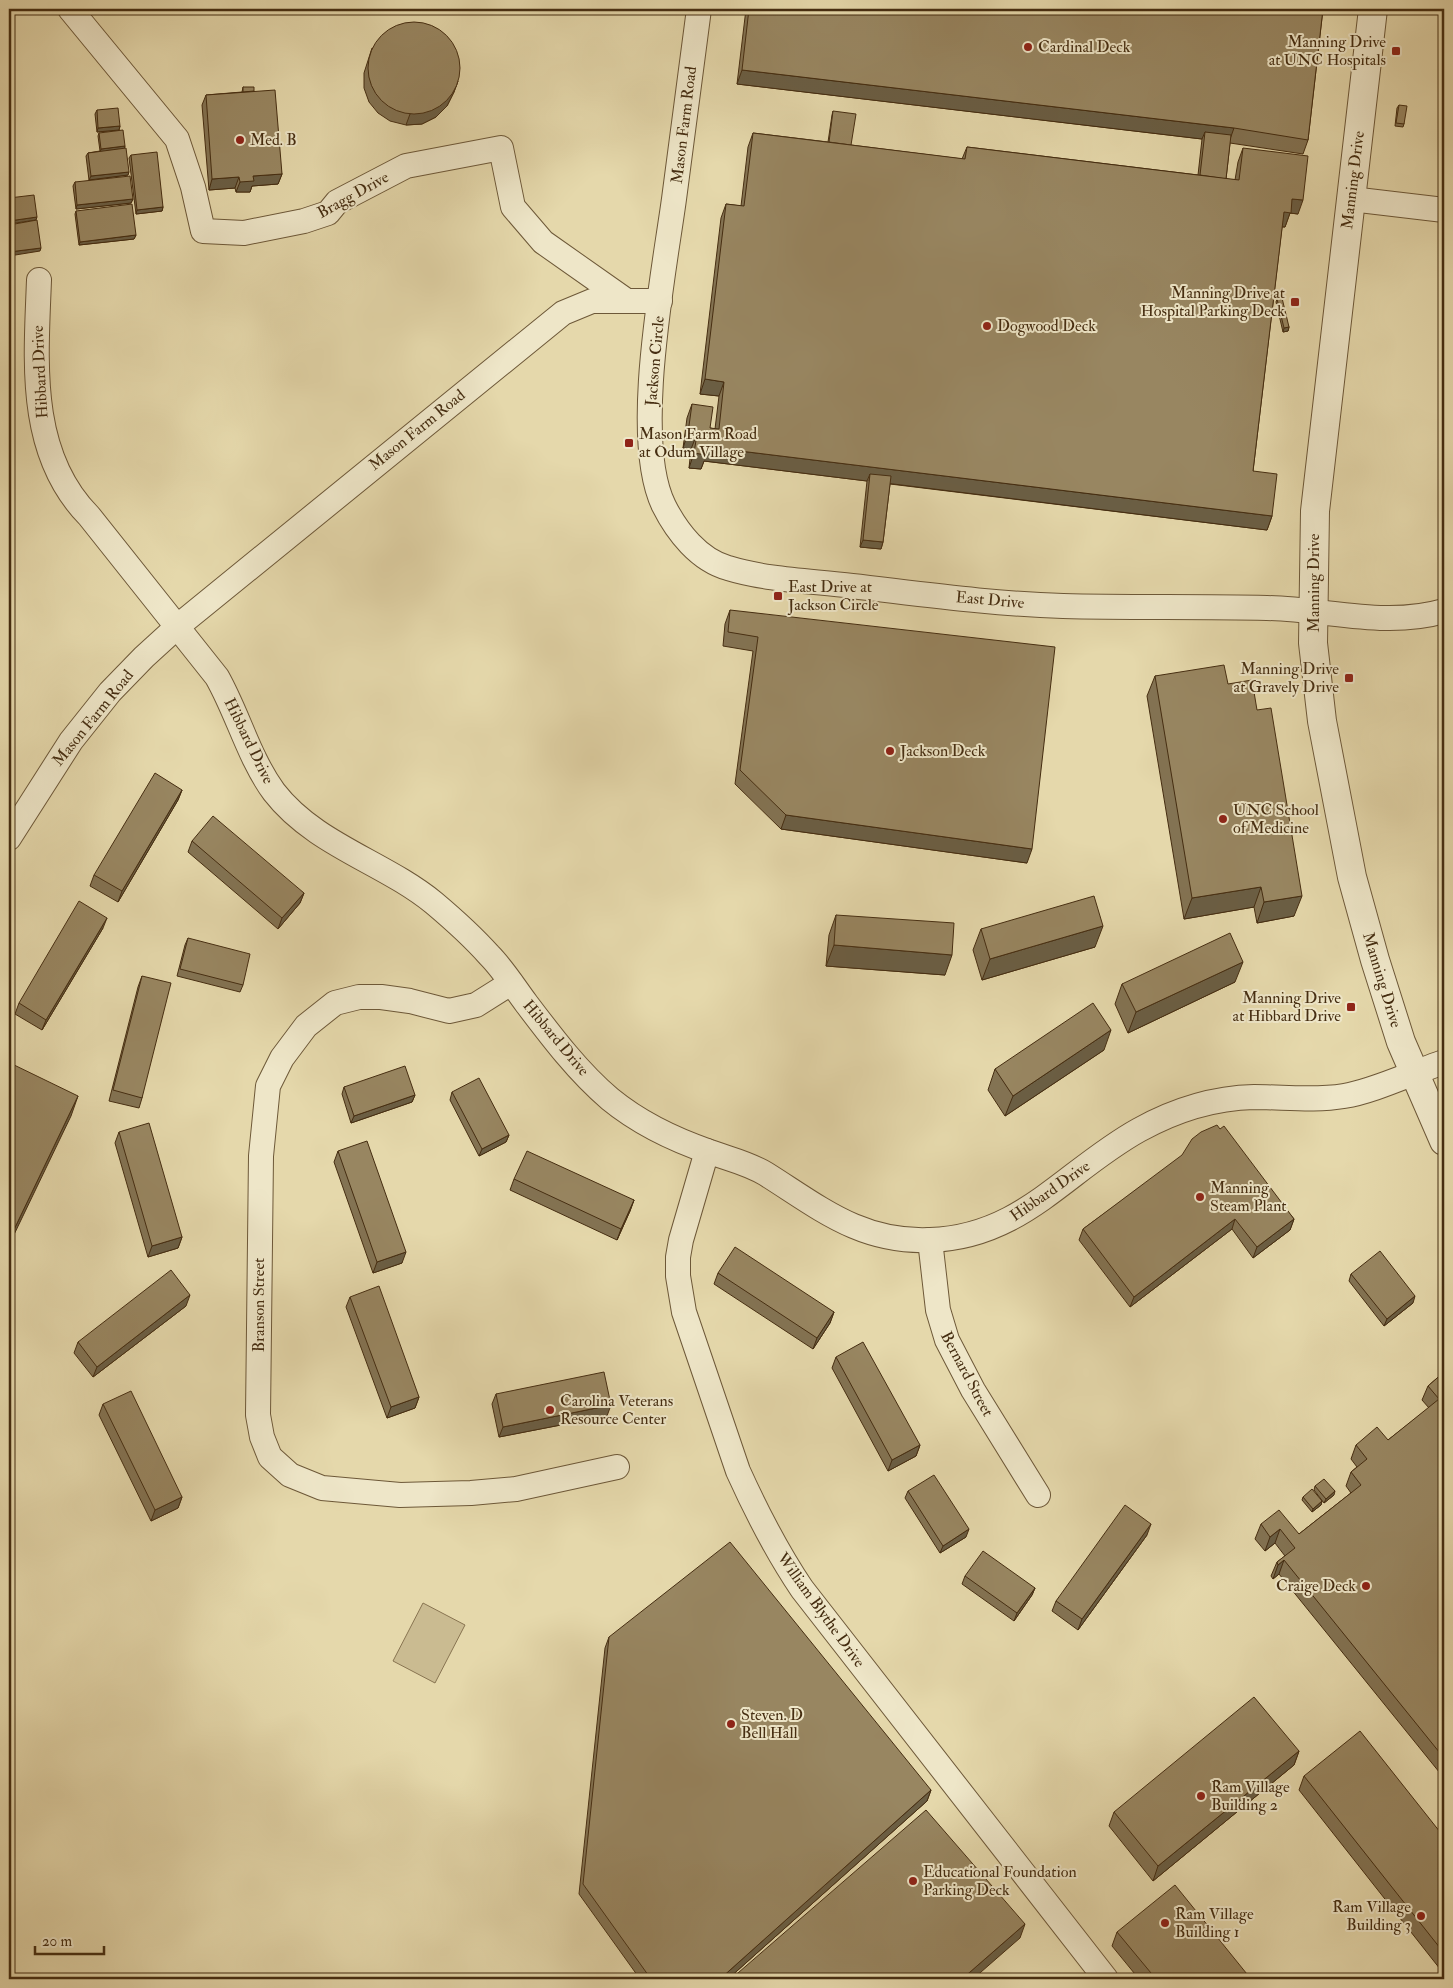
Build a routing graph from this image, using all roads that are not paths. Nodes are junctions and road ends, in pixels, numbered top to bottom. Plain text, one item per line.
1 (70, 9) edge
2 (699, 9) edge
3 (1374, 9) edge
4 (1351, 199) junction
5 (1444, 210) edge
6 (38, 280) dead end
7 (624, 299) junction
8 (660, 301) junction
9 (681, 534) joint
10 (1444, 611) edge
11 (1313, 612) junction
12 (178, 626) junction
13 (9, 838) edge
14 (511, 983) junction
15 (1444, 1062) edge
16 (1413, 1072) junction
17 (1444, 1140) edge
18 (707, 1151) junction
19 (930, 1240) junction
20 (617, 1467) dead end
21 (1038, 1495) dead end
22 (1106, 1979) edge

1 - 7 street, Bragg Drive
2 - 8 street, Mason Farm Road
3 - 4 street, Manning Drive
4 - 5 street
4 - 11 street, Manning Drive
6 - 12 street, Hibbard Drive
7 - 8 street, Mason Farm Road
7 - 12 street, Mason Farm Road
8 - 9 street, Jackson Circle
9 - 11 street, East Drive
10 - 11 street, East Drive
11 - 16 street, Manning Drive
12 - 13 street, Mason Farm Road
12 - 14 street, Hibbard Drive
14 - 18 street, Hibbard Drive
14 - 20 street, Branson Street
15 - 16 street, Hibbard Drive
16 - 17 street, Manning Drive
16 - 19 street, Hibbard Drive
18 - 19 street, Hibbard Drive
18 - 22 street, William Blythe Drive
19 - 21 street, Bernard Street

